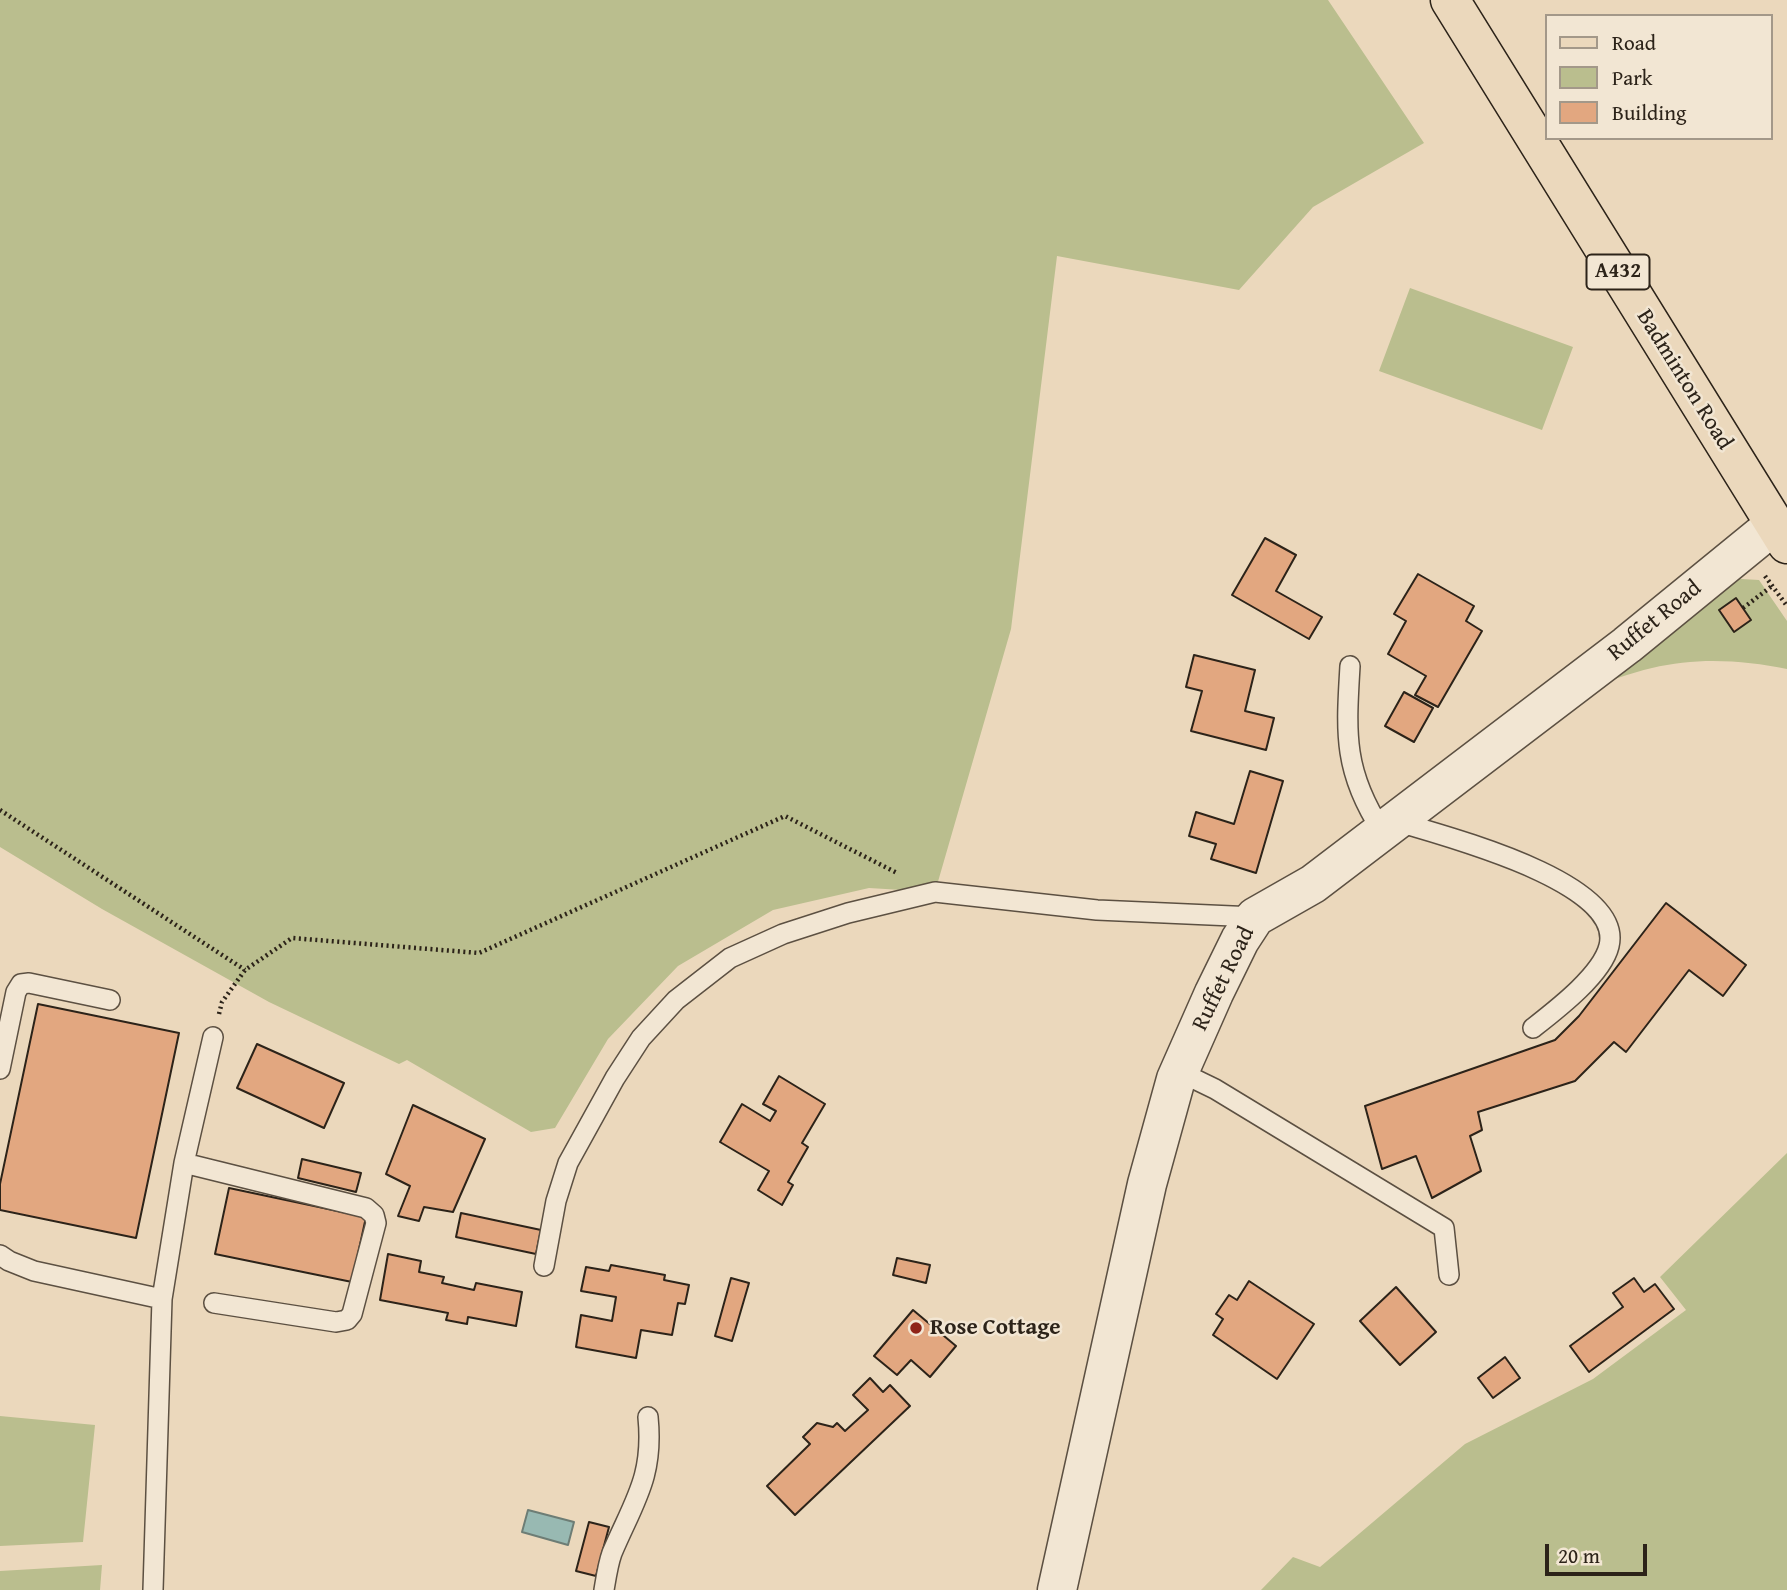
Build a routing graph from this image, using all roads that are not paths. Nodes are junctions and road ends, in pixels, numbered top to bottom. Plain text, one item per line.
1 (1450, 0) edge
2 (1780, 534) edge
3 (1350, 666) dead end
4 (1388, 826) junction
5 (1255, 917) junction
6 (110, 1000) dead end
7 (1533, 1028) dead end
8 (213, 1037) road end
9 (0, 1069) edge
10 (1180, 1072) junction
11 (184, 1163) junction
12 (0, 1255) edge
13 (544, 1266) dead end
14 (1449, 1275) dead end
15 (162, 1299) junction
16 (214, 1303) dead end
17 (648, 1417) dead end
18 (153, 1590) edge
19 (604, 1590) edge
20 (1057, 1590) edge

1 - 2 main road, Badminton Road / A432
2 - 4 street, Ruffet Road
3 - 4 lane
4 - 5 street, Ruffet Road
4 - 7 lane
5 - 10 street, Ruffet Road
5 - 13 lane
6 - 9 lane
8 - 11 lane
10 - 14 lane
10 - 20 street, Ruffet Road
11 - 15 lane
11 - 16 lane
12 - 15 lane
15 - 18 lane
17 - 19 lane

